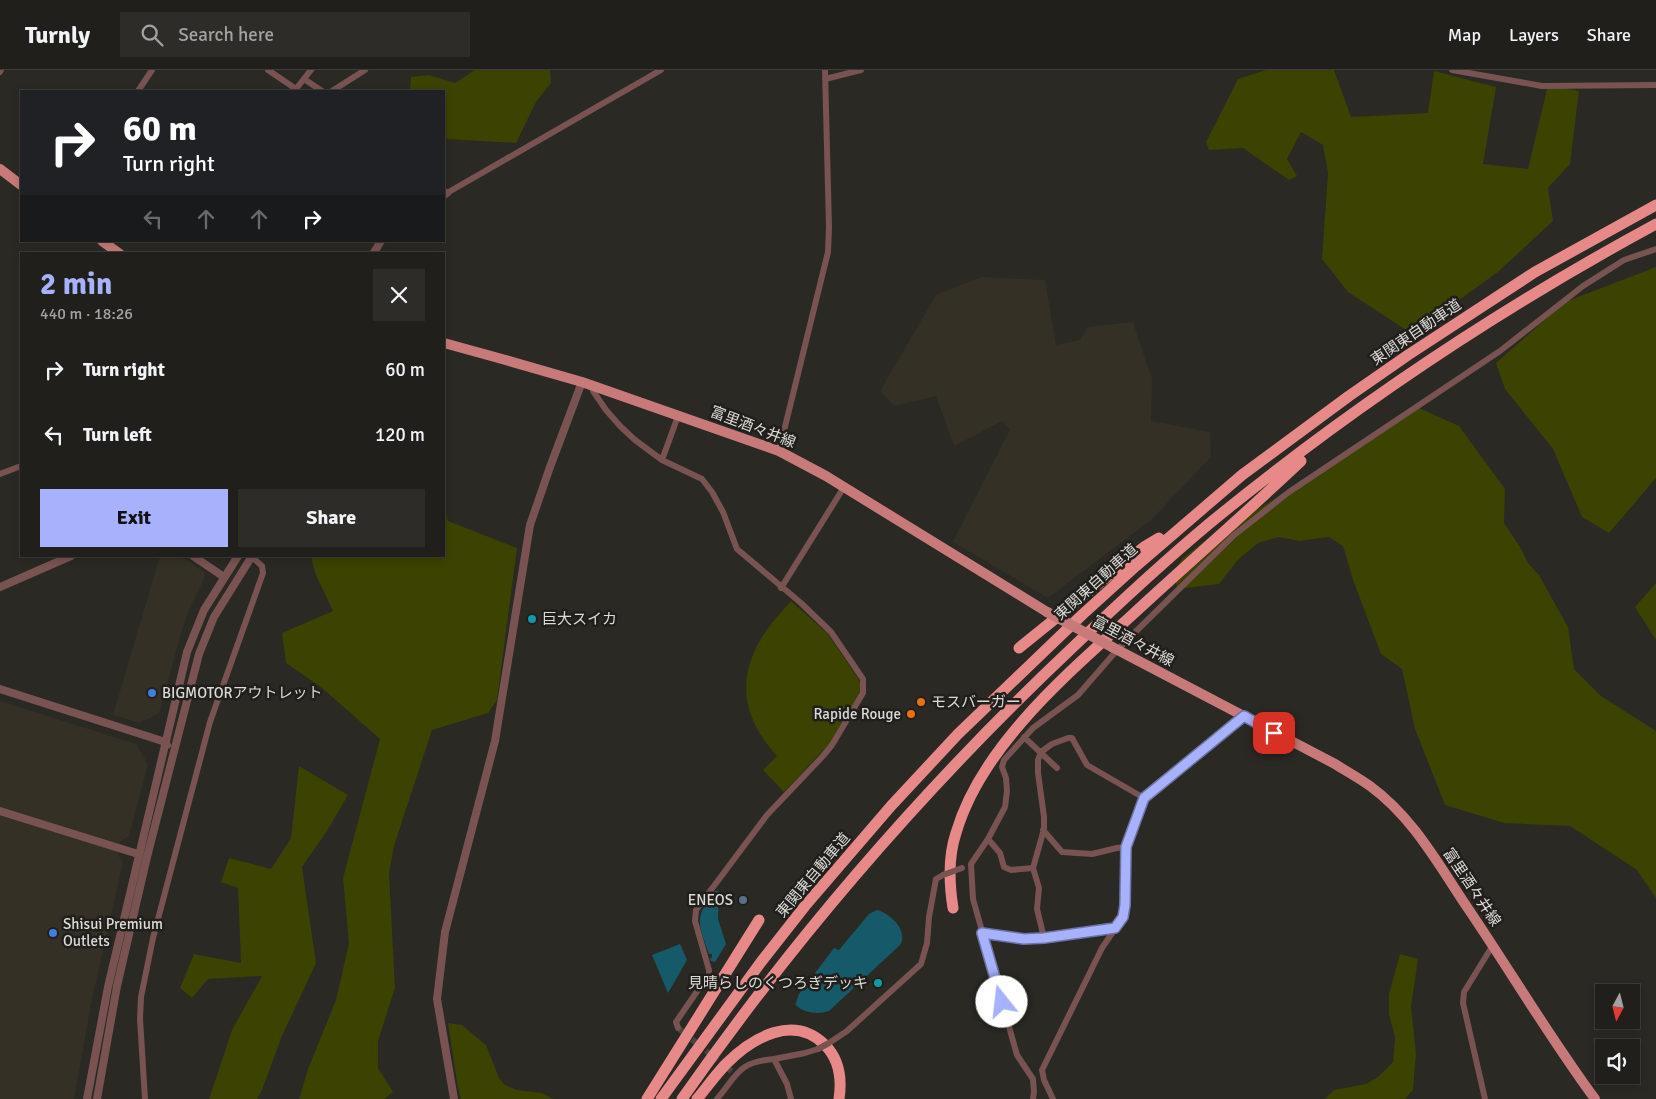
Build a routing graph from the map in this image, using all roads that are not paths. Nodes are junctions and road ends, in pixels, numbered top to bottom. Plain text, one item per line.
1 (152, 70) edge
2 (268, 70) edge
3 (311, 70) edge
4 (365, 70) edge
5 (661, 70) edge
6 (825, 70) edge
7 (861, 70) edge
8 (1452, 70) edge
9 (825, 79) junction
10 (304, 80) junction
11 (1656, 85) edge
12 (139, 90) edge
13 (320, 90) edge
14 (334, 90) edge
15 (0, 169) edge
16 (20, 184) edge
17 (445, 194) edge
18 (1656, 205) edge
19 (1656, 224) edge
20 (103, 242) edge
21 (1656, 249) edge
22 (117, 252) edge
23 (445, 344) edge
24 (582, 382) junction
25 (593, 386) junction
26 (678, 416) junction
27 (1342, 422) junction
28 (779, 450) junction
29 (662, 460) junction
30 (20, 466) edge
31 (0, 474) edge
32 (844, 487) junction
33 (1198, 512) junction
34 (69, 557) edge
35 (194, 557) edge
36 (237, 557) edge
37 (251, 557) edge
38 (253, 557) edge
39 (224, 577) junction
40 (0, 587) edge
41 (781, 588) junction
42 (1019, 648) dead end
43 (1115, 648) junction
44 (0, 689) edge
45 (1244, 716) junction
46 (181, 722) junction
47 (1024, 737) junction
48 (165, 742) junction
49 (1041, 752) junction
50 (174, 755) junction
51 (1058, 768) dead end
52 (1144, 798) junction
53 (0, 811) edge
54 (1043, 830) junction
55 (988, 839) junction
56 (1126, 847) junction
57 (138, 854) junction
58 (971, 864) junction
59 (1033, 868) junction
60 (953, 908) dead end
61 (759, 920) dead end
62 (1115, 928) junction
63 (982, 933) junction
64 (1044, 938) junction
65 (1493, 945) junction
66 (678, 1028) dead end
67 (774, 1059) junction
68 (1028, 1070) junction
69 (1042, 1070) junction
70 (87, 1099) edge
71 (97, 1099) edge
72 (145, 1099) edge
73 (454, 1099) edge
74 (647, 1099) edge
75 (661, 1099) edge
76 (682, 1099) edge
77 (697, 1099) edge
78 (717, 1099) edge
79 (791, 1099) edge
80 (839, 1099) edge
81 (1033, 1099) edge
82 (1053, 1099) edge
83 (1485, 1099) edge
84 (1595, 1099) edge

1 - 12 street
2 - 10 street
3 - 10 street
4 - 14 street
5 - 17 street
6 - 9 street
7 - 9 street
8 - 11 street
9 - 28 street
10 - 13 street
15 - 16 main road
18 - 33 highway, 東関東自動車道
19 - 27 highway
20 - 22 main road
21 - 43 street
23 - 24 main road, 富里酒々井線
24 - 25 main road, 富里酒々井線
24 - 73 street
25 - 26 main road, 富里酒々井線
25 - 29 street
26 - 28 main road, 富里酒々井線
26 - 29 street
27 - 60 highway
27 - 76 highway
28 - 32 main road, 富里酒々井線
29 - 41 street
30 - 31 street
32 - 41 street
32 - 43 main road, 富里酒々井線, bridge
33 - 42 highway
33 - 75 highway, 東関東自動車道
34 - 40 street
35 - 39 street
36 - 39 street
37 - 46 street
38 - 72 street
39 - 48 street
41 - 66 street
43 - 45 main road, 富里酒々井線
43 - 47 street
44 - 48 street
45 - 52 street
45 - 65 main road, 富里酒々井線
46 - 48 street
46 - 50 street
47 - 49 street
47 - 55 street
48 - 50 street
48 - 57 street
49 - 51 street
49 - 52 street
49 - 54 street
50 - 71 street
52 - 56 street
53 - 57 street
54 - 56 street
54 - 59 street
55 - 58 street
55 - 59 street
56 - 62 street
57 - 70 street
58 - 63 street
58 - 67 street, bridge
59 - 64 street
61 - 74 highway
62 - 64 street
62 - 69 street
63 - 64 street
63 - 68 street
65 - 83 street
65 - 84 main road, 富里酒々井線
67 - 78 street
67 - 79 street
68 - 69 street
68 - 81 street
69 - 82 street
77 - 80 highway

